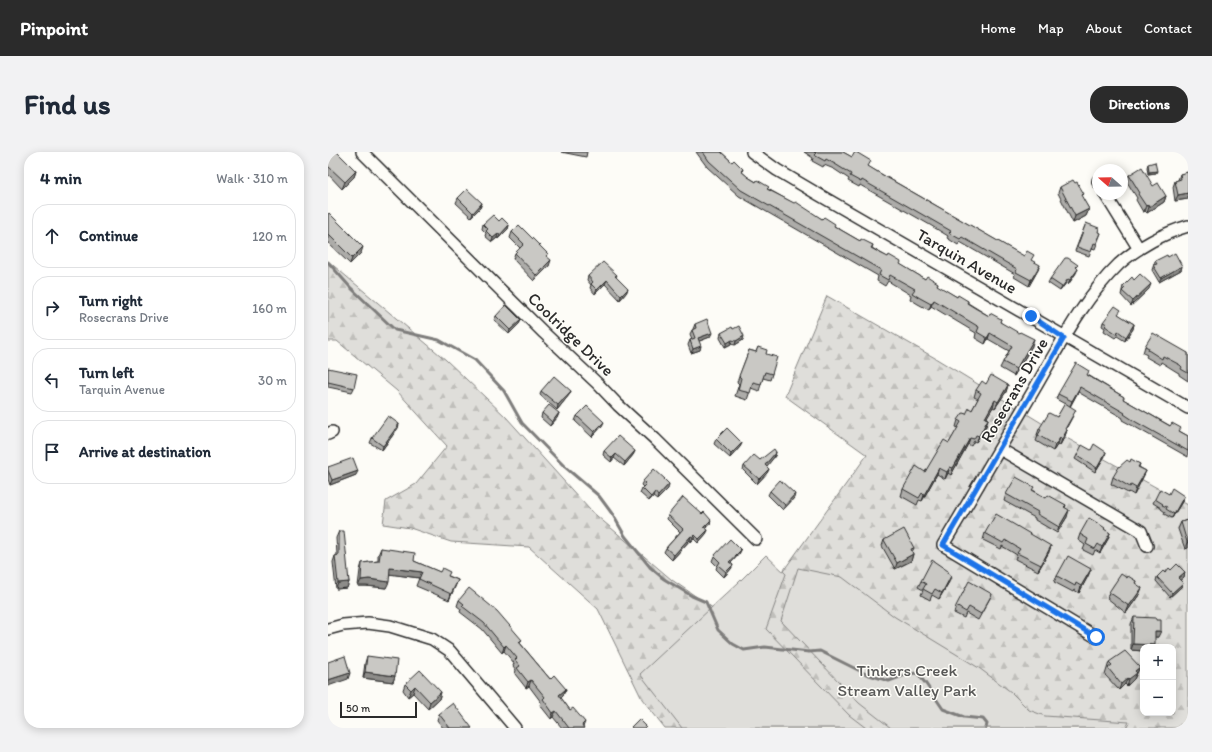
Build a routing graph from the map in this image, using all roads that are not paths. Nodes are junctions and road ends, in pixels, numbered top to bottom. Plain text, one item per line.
1 (362, 152) edge
2 (752, 152) edge
3 (1110, 200) edge
4 (1188, 226) edge
5 (1139, 249) junction
6 (1064, 338) junction
7 (1188, 408) edge
8 (1000, 448) junction
9 (756, 539) dead end
10 (1148, 546) dead end
11 (328, 629) edge
12 (1096, 637) dead end
13 (515, 728) edge

1 - 9 street, Coolridge Drive
2 - 6 street, Tarquin Avenue
3 - 5 street
4 - 5 street, Rosecrans Drive
5 - 6 street, Rosecrans Drive
6 - 7 street, Tarquin Avenue
6 - 8 street, Rosecrans Drive
8 - 10 street
8 - 12 street, Rosecrans Drive
11 - 13 street

